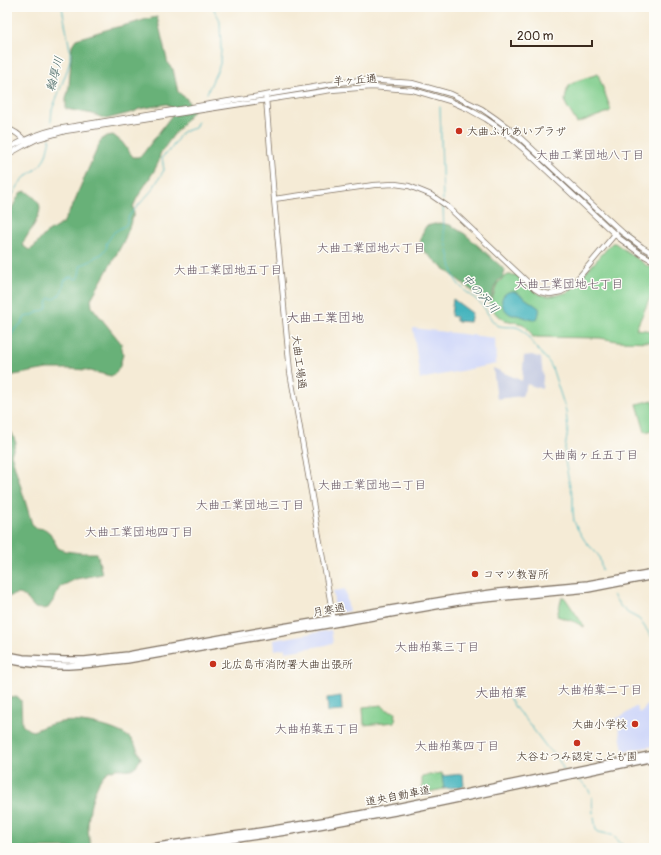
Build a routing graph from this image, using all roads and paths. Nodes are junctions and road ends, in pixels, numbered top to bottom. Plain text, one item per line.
1 (652, 7) edge
2 (654, 9) edge
3 (266, 95) junction
4 (266, 101) junction
5 (7, 130) edge
6 (25, 142) junction
7 (7, 149) edge
8 (7, 155) edge
9 (274, 199) junction
10 (619, 230) junction
11 (615, 234) junction
12 (654, 254) edge
13 (654, 261) edge
14 (654, 572) edge
15 (654, 576) edge
16 (334, 621) junction
17 (7, 655) edge
18 (7, 660) edge
19 (654, 754) edge
20 (654, 758) edge
21 (144, 848) edge
22 (175, 848) edge

1 - 2 main road
3 - 4 main road, 大曲工場通
3 - 6 main road, 羊ヶ丘通
3 - 10 main road, 羊ヶ丘通
4 - 6 main road, 羊ヶ丘通
4 - 9 main road, 大曲工場通
4 - 11 main road, 羊ヶ丘通
5 - 6 main road
6 - 7 main road, 羊ヶ丘通
6 - 8 main road, 羊ヶ丘通
9 - 11 main road
9 - 16 main road, 大曲工場通
10 - 11 main road
10 - 12 main road, 羊ヶ丘通
11 - 13 main road, 羊ヶ丘通
14 - 16 highway, 月寒通
15 - 16 highway, 月寒通
16 - 17 highway, 月寒通
16 - 18 highway, 月寒通
19 - 21 highway, 道央自動車道
20 - 22 highway, 道央自動車道

